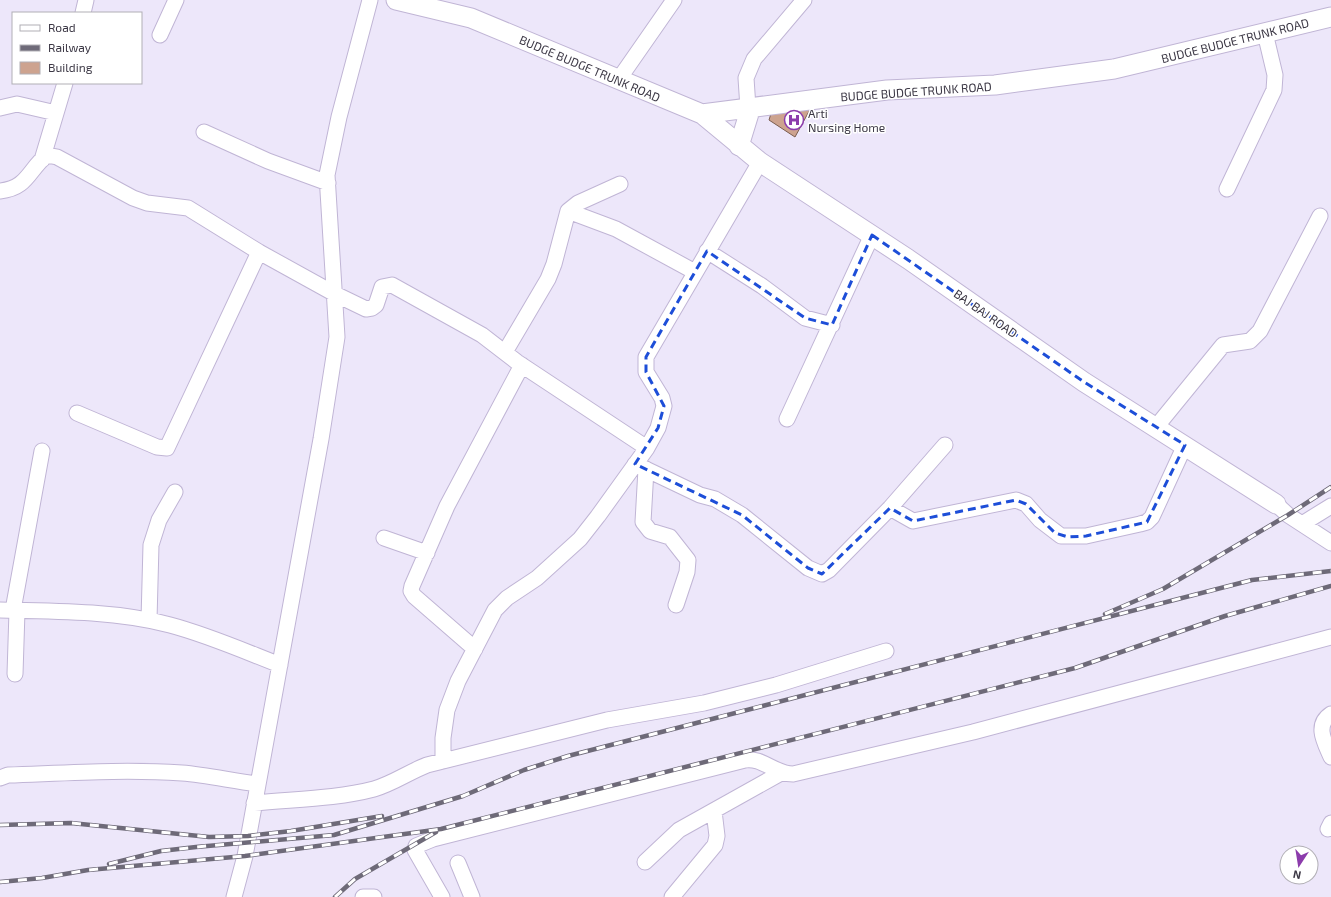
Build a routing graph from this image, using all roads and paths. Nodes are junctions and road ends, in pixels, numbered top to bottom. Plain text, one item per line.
1 (86, 0) edge
2 (176, 0) edge
3 (370, 0) edge
4 (396, 0) edge
5 (674, 0) edge
6 (804, 0) edge
7 (419, 3) edge
8 (83, 12) edge
9 (1331, 17) edge
10 (1265, 33) junction
11 (160, 35) dead end
12 (620, 79) junction
13 (65, 84) edge
14 (0, 108) edge
15 (749, 108) junction
16 (56, 113) junction
17 (702, 114) junction
18 (204, 132) dead end
19 (739, 146) junction
20 (42, 160) junction
21 (760, 162) junction
22 (328, 183) junction
23 (620, 184) dead end
24 (1227, 189) dead end
25 (0, 190) edge
26 (568, 211) junction
27 (1320, 216) dead end
28 (872, 235) junction
29 (707, 251) junction
30 (259, 252) junction
31 (695, 272) junction
32 (335, 294) junction
33 (832, 325) junction
34 (505, 352) junction
35 (522, 365) junction
36 (77, 412) dead end
37 (787, 419) dead end
38 (1156, 427) junction
39 (945, 446) dead end
40 (1185, 446) junction
41 (647, 448) junction
42 (42, 451) dead end
43 (640, 467) junction
44 (175, 492) dead end
45 (1276, 504) joint
46 (1331, 506) edge
47 (890, 508) junction
48 (1302, 524) junction
49 (384, 538) dead end
50 (1331, 543) edge
51 (427, 554) junction
52 (676, 605) dead end
53 (10, 610) edge
54 (148, 620) junction
55 (1331, 637) edge
56 (475, 649) junction
57 (886, 652) dead end
58 (280, 665) junction
59 (15, 674) dead end
60 (1331, 714) edge
61 (1331, 757) edge
62 (443, 761) junction
63 (781, 773) junction
64 (0, 778) edge
65 (258, 784) junction
66 (254, 803) junction
67 (714, 810) junction
68 (645, 862) dead end
69 (458, 863) dead end
70 (234, 897) edge
71 (363, 897) edge
72 (374, 897) edge
73 (442, 897) edge
74 (472, 897) edge
75 (672, 897) edge

1 - 8 street
2 - 11 street
3 - 22 street
4 - 7 main road, BUDGE BUDGE TRUNK ROAD
5 - 12 street
6 - 15 street
7 - 12 main road, BUDGE BUDGE TRUNK ROAD
9 - 10 main road, BUDGE BUDGE TRUNK ROAD
10 - 15 main road, BUDGE BUDGE TRUNK ROAD
10 - 24 street
12 - 17 main road, BUDGE BUDGE TRUNK ROAD
13 - 16 street
14 - 16 street
15 - 17 main road, BUDGE BUDGE TRUNK ROAD
15 - 19 main road
16 - 20 street
17 - 19 main road, BAJ BAJ ROAD
18 - 22 street
19 - 21 main road, BAJ BAJ ROAD
20 - 25 street
20 - 30 street
21 - 28 main road, BAJ BAJ ROAD
21 - 29 street
22 - 32 street
23 - 26 street
26 - 31 street
26 - 34 street
27 - 38 street
28 - 33 street
28 - 38 main road, BAJ BAJ ROAD
29 - 31 street
29 - 33 street
30 - 32 street
30 - 36 street
31 - 41 street
32 - 34 street
32 - 58 street
33 - 37 street
34 - 35 street
35 - 41 street
35 - 51 street
38 - 40 main road, BAJ BAJ ROAD
39 - 47 street
40 - 45 main road, BAJ BAJ ROAD
40 - 47 street
41 - 43 street
42 - 53 street
43 - 47 street
43 - 52 street
43 - 56 street
44 - 54 street
45 - 48 street
46 - 48 street
48 - 50 street
49 - 51 street
51 - 56 street
53 - 54 street
53 - 59 street
54 - 58 street
55 - 63 street
56 - 62 street
57 - 62 street
58 - 65 street
60 - 61 street
62 - 66 street
63 - 67 street
63 - 73 street
64 - 65 street
65 - 66 street
66 - 70 street
67 - 68 street
67 - 75 street
69 - 74 street
71 - 72 street

